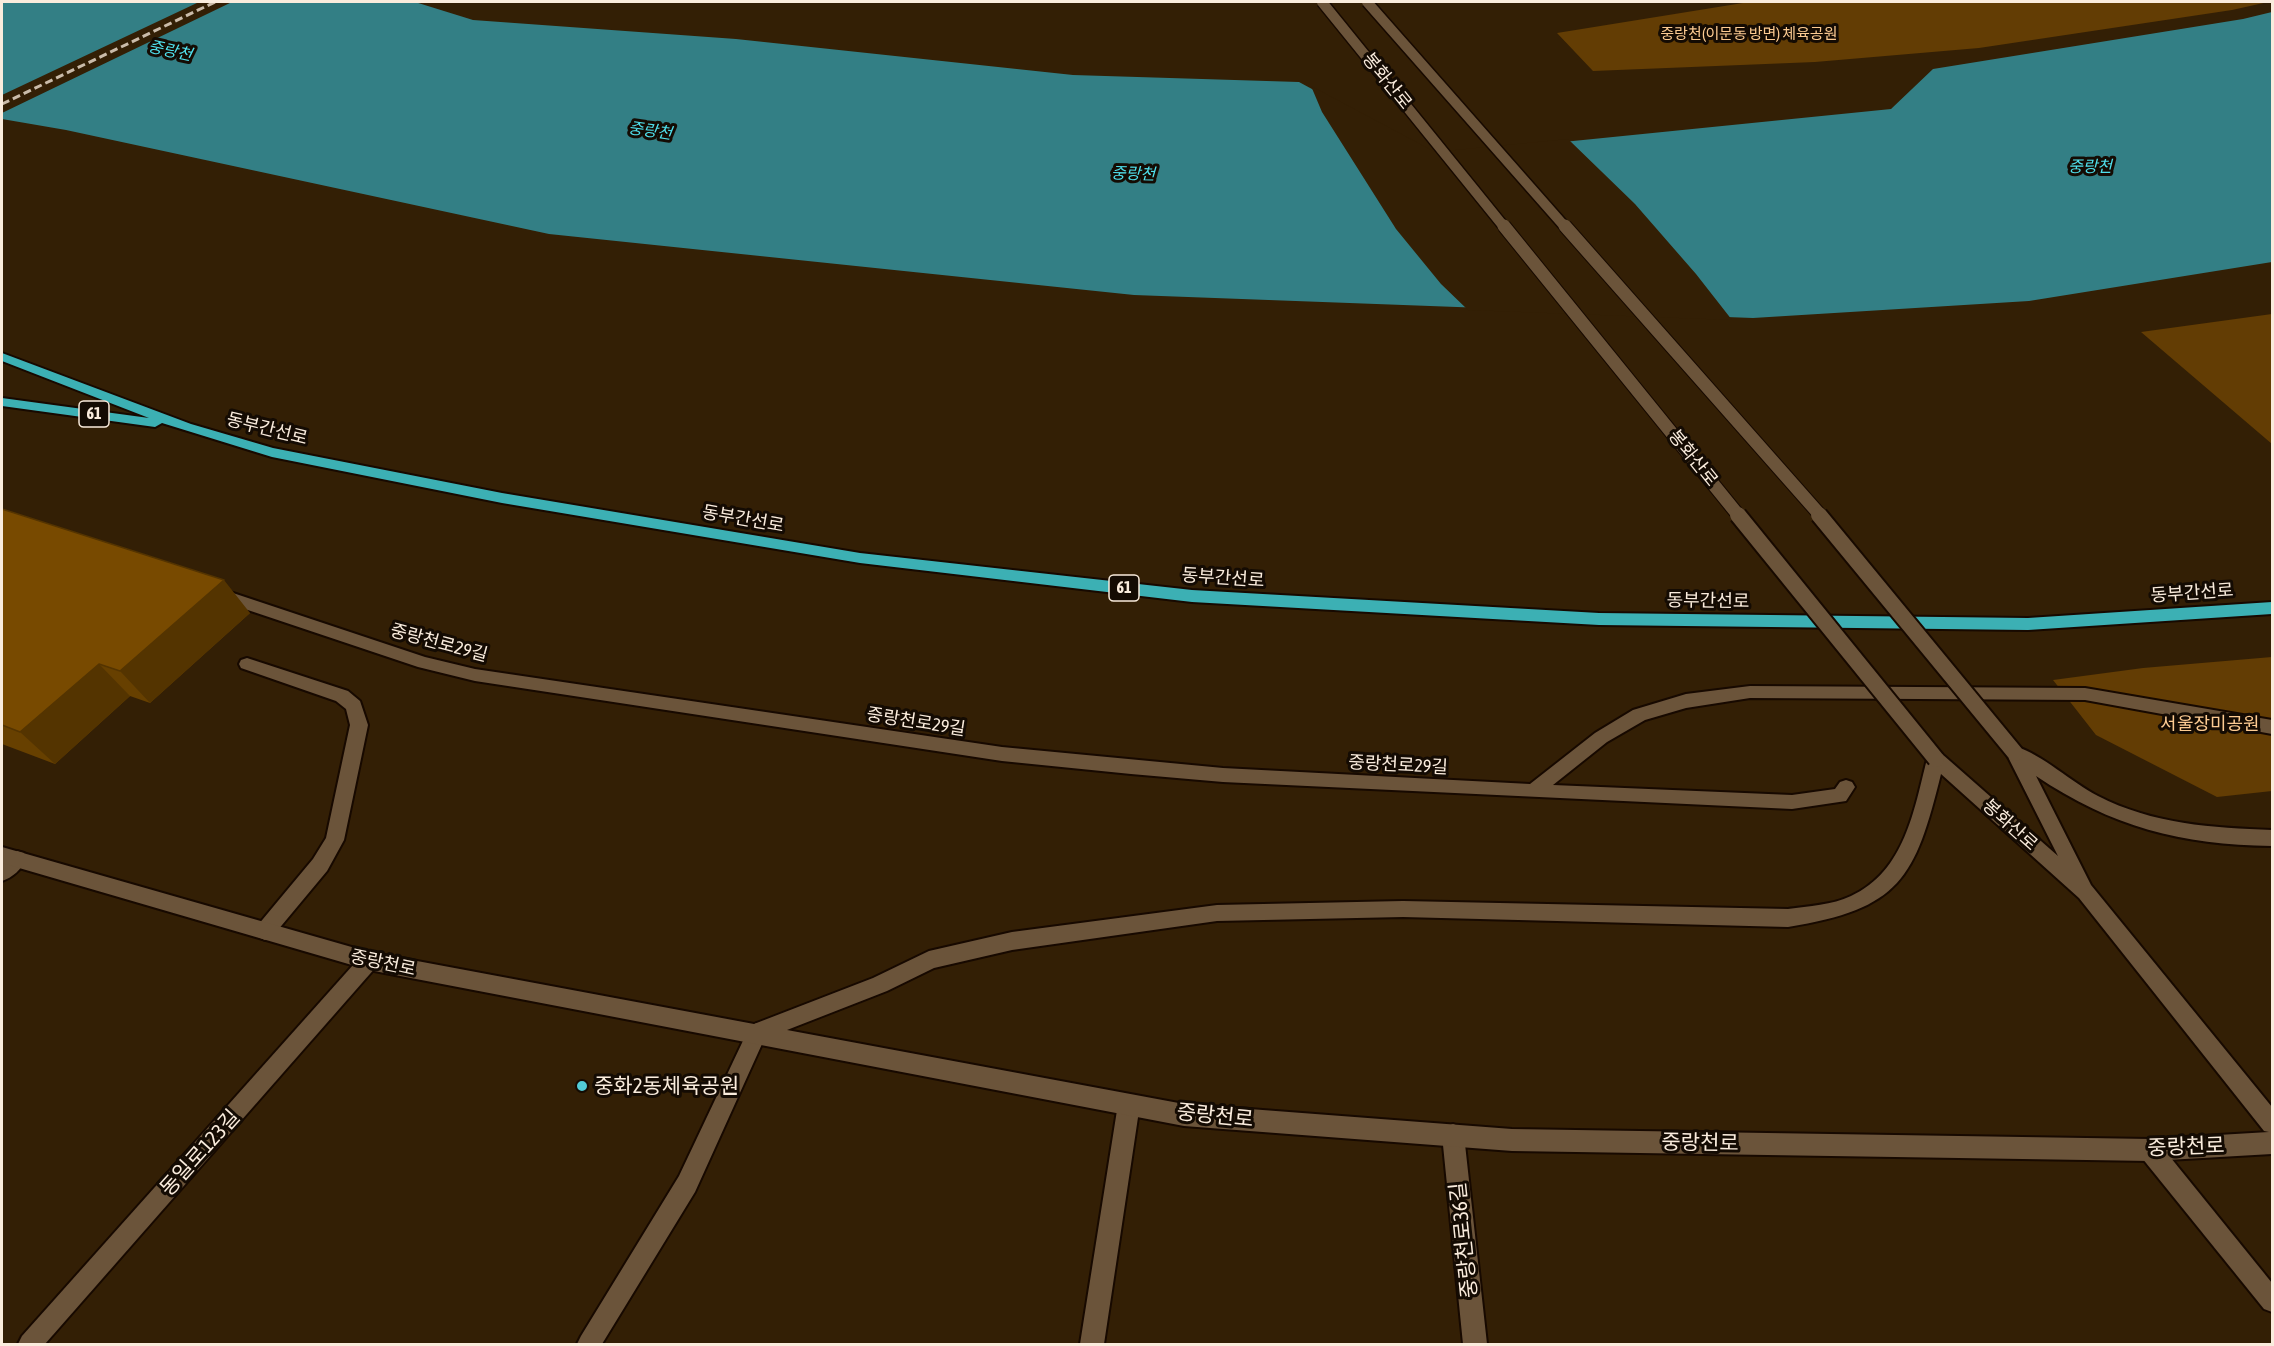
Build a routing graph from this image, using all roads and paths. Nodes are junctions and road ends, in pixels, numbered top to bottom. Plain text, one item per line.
1 (1322, 2) edge
2 (1367, 2) edge
3 (2, 357) edge
4 (2, 402) edge
5 (186, 427) junction
6 (202, 588) edge
7 (2272, 608) edge
8 (247, 664) dead end
9 (2272, 727) edge
10 (2015, 753) junction
11 (1936, 759) junction
12 (1846, 787) dead end
13 (1533, 791) junction
14 (2272, 838) edge
15 (7, 862) edge
16 (2086, 892) junction
17 (265, 931) junction
18 (369, 961) junction
19 (757, 1033) junction
20 (1129, 1104) junction
21 (2272, 1123) edge
22 (1453, 1135) junction
23 (2272, 1143) edge
24 (2150, 1150) junction
25 (2272, 1301) edge
26 (30, 1344) edge
27 (589, 1344) edge
28 (1092, 1344) edge
29 (1475, 1344) edge

1 - 11 main road, 봉화산로, bridge
2 - 10 main road, 봉화산로, bridge
3 - 5 highway, 동부간선로 / 61
4 - 5 highway, 동부간선로 / 61
5 - 7 highway, 동부간선로 / 61
6 - 13 main road, 중랑천로29길
8 - 17 main road
9 - 13 main road
10 - 14 main road
10 - 16 main road, 봉화산로
11 - 16 main road, 봉화산로
11 - 19 main road
12 - 13 main road, 중랑천로29길
15 - 17 main road, 중랑천로
16 - 21 main road, 봉화산로
17 - 18 main road, 중랑천로
18 - 19 main road, 중랑천로
18 - 26 main road, 동일로123길
19 - 20 main road, 중랑천로
19 - 27 main road
20 - 22 main road, 중랑천로
20 - 28 main road
22 - 24 main road, 중랑천로
22 - 29 main road, 중랑천로36길
23 - 24 main road, 중랑천로
24 - 25 main road

